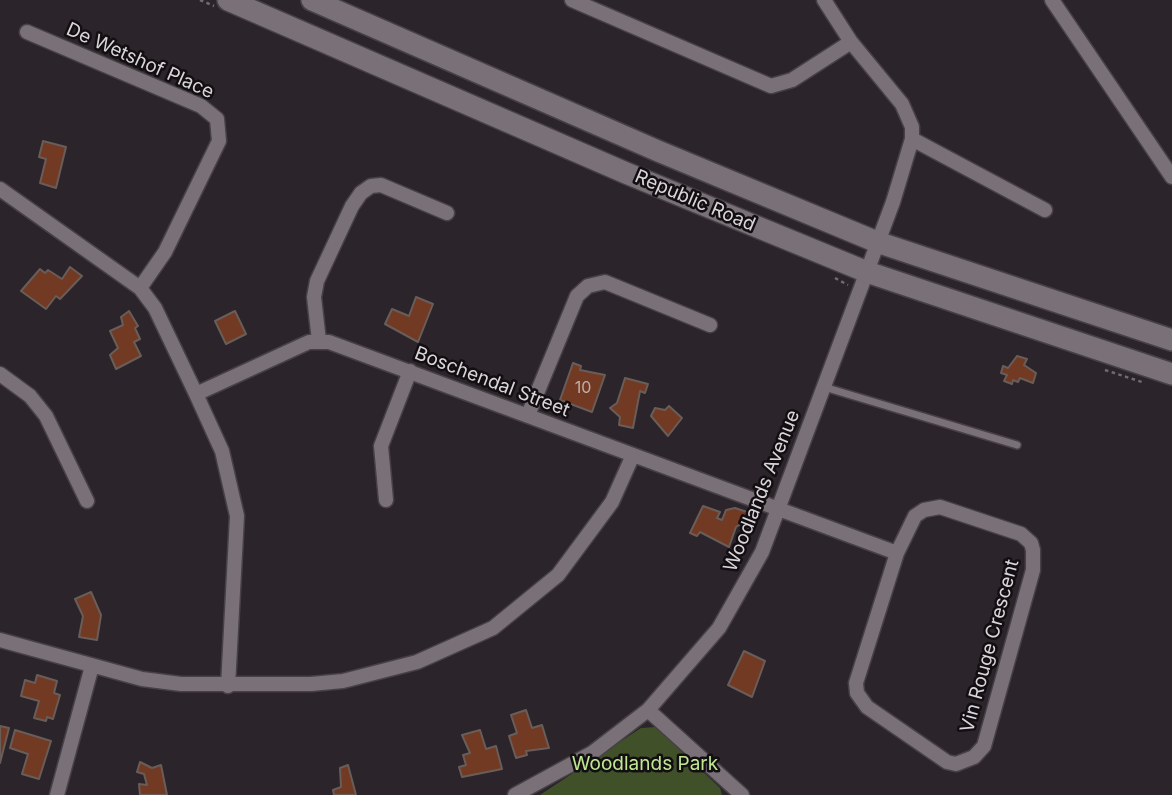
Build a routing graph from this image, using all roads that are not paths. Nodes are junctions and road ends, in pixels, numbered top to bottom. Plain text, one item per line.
1 (228, 0) edge
2 (312, 0) edge
3 (572, 0) edge
4 (824, 0) edge
5 (1052, 0) edge
6 (27, 32) dead end
7 (851, 42) junction
8 (912, 139) junction
9 (1171, 174) edge
10 (0, 189) edge
11 (1045, 211) dead end
12 (447, 213) dead end
13 (877, 242) junction
14 (867, 272) junction
15 (141, 288) junction
16 (710, 325) dead end
17 (1172, 340) edge
18 (319, 341) junction
19 (410, 371) junction
20 (0, 374) edge
21 (1172, 374) edge
22 (824, 387) junction
23 (196, 394) junction
24 (528, 415) junction
25 (1017, 445) dead end
26 (633, 456) junction
27 (386, 500) dead end
28 (87, 501) dead end
29 (777, 509) junction
30 (897, 553) junction
31 (0, 640) edge
32 (92, 666) junction
33 (228, 686) junction
34 (648, 710) junction
35 (740, 794) edge
36 (57, 795) edge
37 (514, 795) edge

1 - 14 main road, Republic Road
2 - 13 main road, Republic Road
3 - 7 street
4 - 7 street
5 - 9 street
6 - 15 street, De Wetshof Place
7 - 8 street
8 - 11 street
8 - 13 street, Woodlands Avenue
10 - 15 street
12 - 18 street
13 - 14 street, Woodlands Avenue
13 - 17 main road, Republic Road
14 - 21 main road, Republic Road
14 - 22 street, Woodlands Avenue
15 - 23 street
16 - 24 street
18 - 19 street, Boschendal Street
18 - 23 street
19 - 24 street, Boschendal Street
19 - 27 street
20 - 28 street
22 - 25 lane
22 - 29 street, Woodlands Avenue
23 - 33 street
24 - 26 street, Boschendal Street
26 - 29 street, Boschendal Street
26 - 33 street
29 - 30 street
29 - 34 street, Woodlands Avenue
30 - 30 street, Vin Rouge Crescent
31 - 32 street
32 - 33 street
32 - 36 street
34 - 35 street
34 - 37 street, Woodlands Avenue

